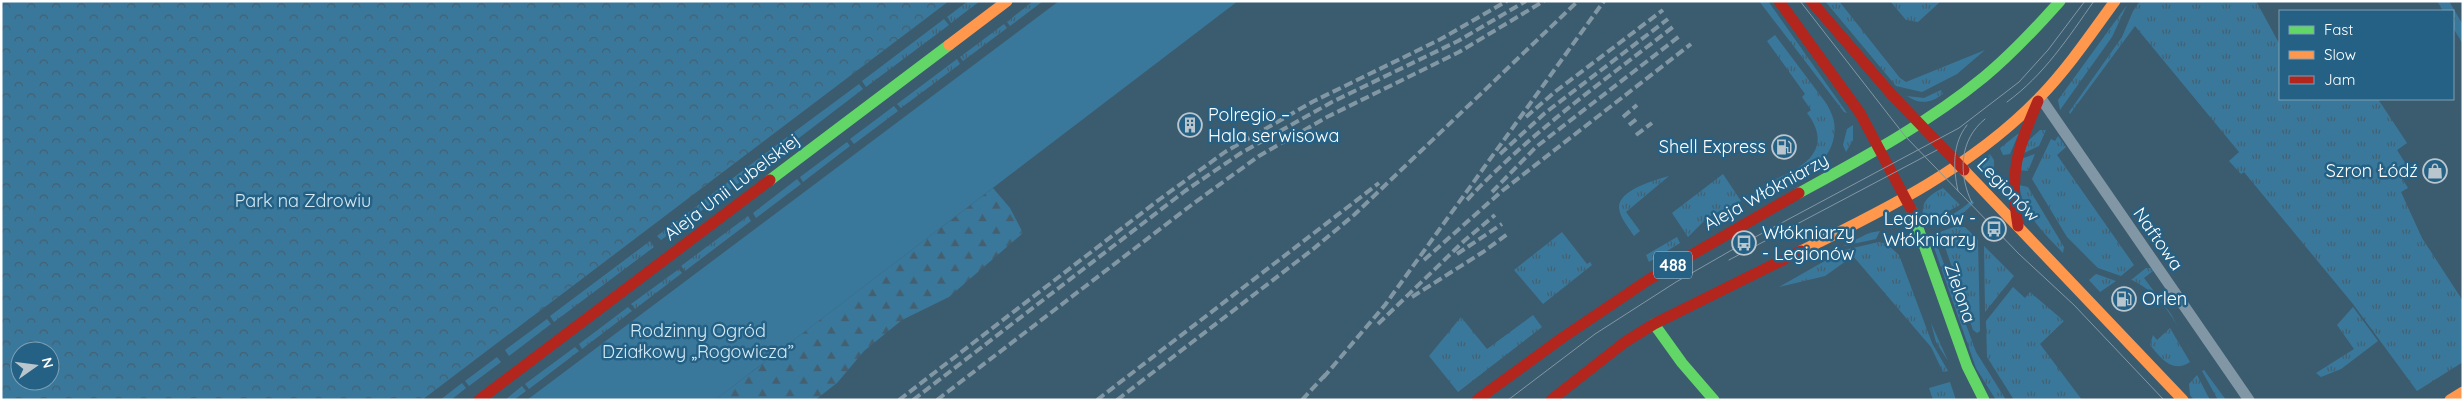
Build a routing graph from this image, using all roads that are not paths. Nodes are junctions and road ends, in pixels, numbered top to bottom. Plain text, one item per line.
1 (1007, 1) edge
2 (1779, 1) edge
3 (1812, 1) edge
4 (2060, 1) edge
5 (2115, 1) edge
6 (2040, 97) junction
7 (1918, 123) junction
8 (1880, 147) junction
9 (1958, 164) junction
10 (1905, 196) junction
11 (2018, 226) junction
12 (1654, 324) junction
13 (2463, 392) edge
14 (478, 400) edge
15 (1477, 400) edge
16 (1551, 400) edge
17 (1714, 400) edge
18 (1984, 400) edge
19 (2182, 400) edge
20 (2249, 400) edge
21 (2450, 400) edge

1 - 14 main road, Aleja Unii Lubelskiej
2 - 8 main road
3 - 7 main road, Legionów
4 - 7 main road, Aleja Włókniarzy / 488
5 - 6 main road, 488
6 - 9 main road, 488
6 - 11 main road
6 - 20 street, Naftowa
7 - 8 main road, Aleja Włókniarzy / 488
7 - 9 main road, Legionów
8 - 10 main road, Zielona
8 - 15 main road, Aleja Włókniarzy / 488
9 - 10 main road, 488
9 - 11 main road, Legionów
10 - 12 main road, 488
10 - 18 main road, Zielona
11 - 19 main road, Legionów
12 - 16 main road, 488
12 - 17 main road
13 - 21 main road

